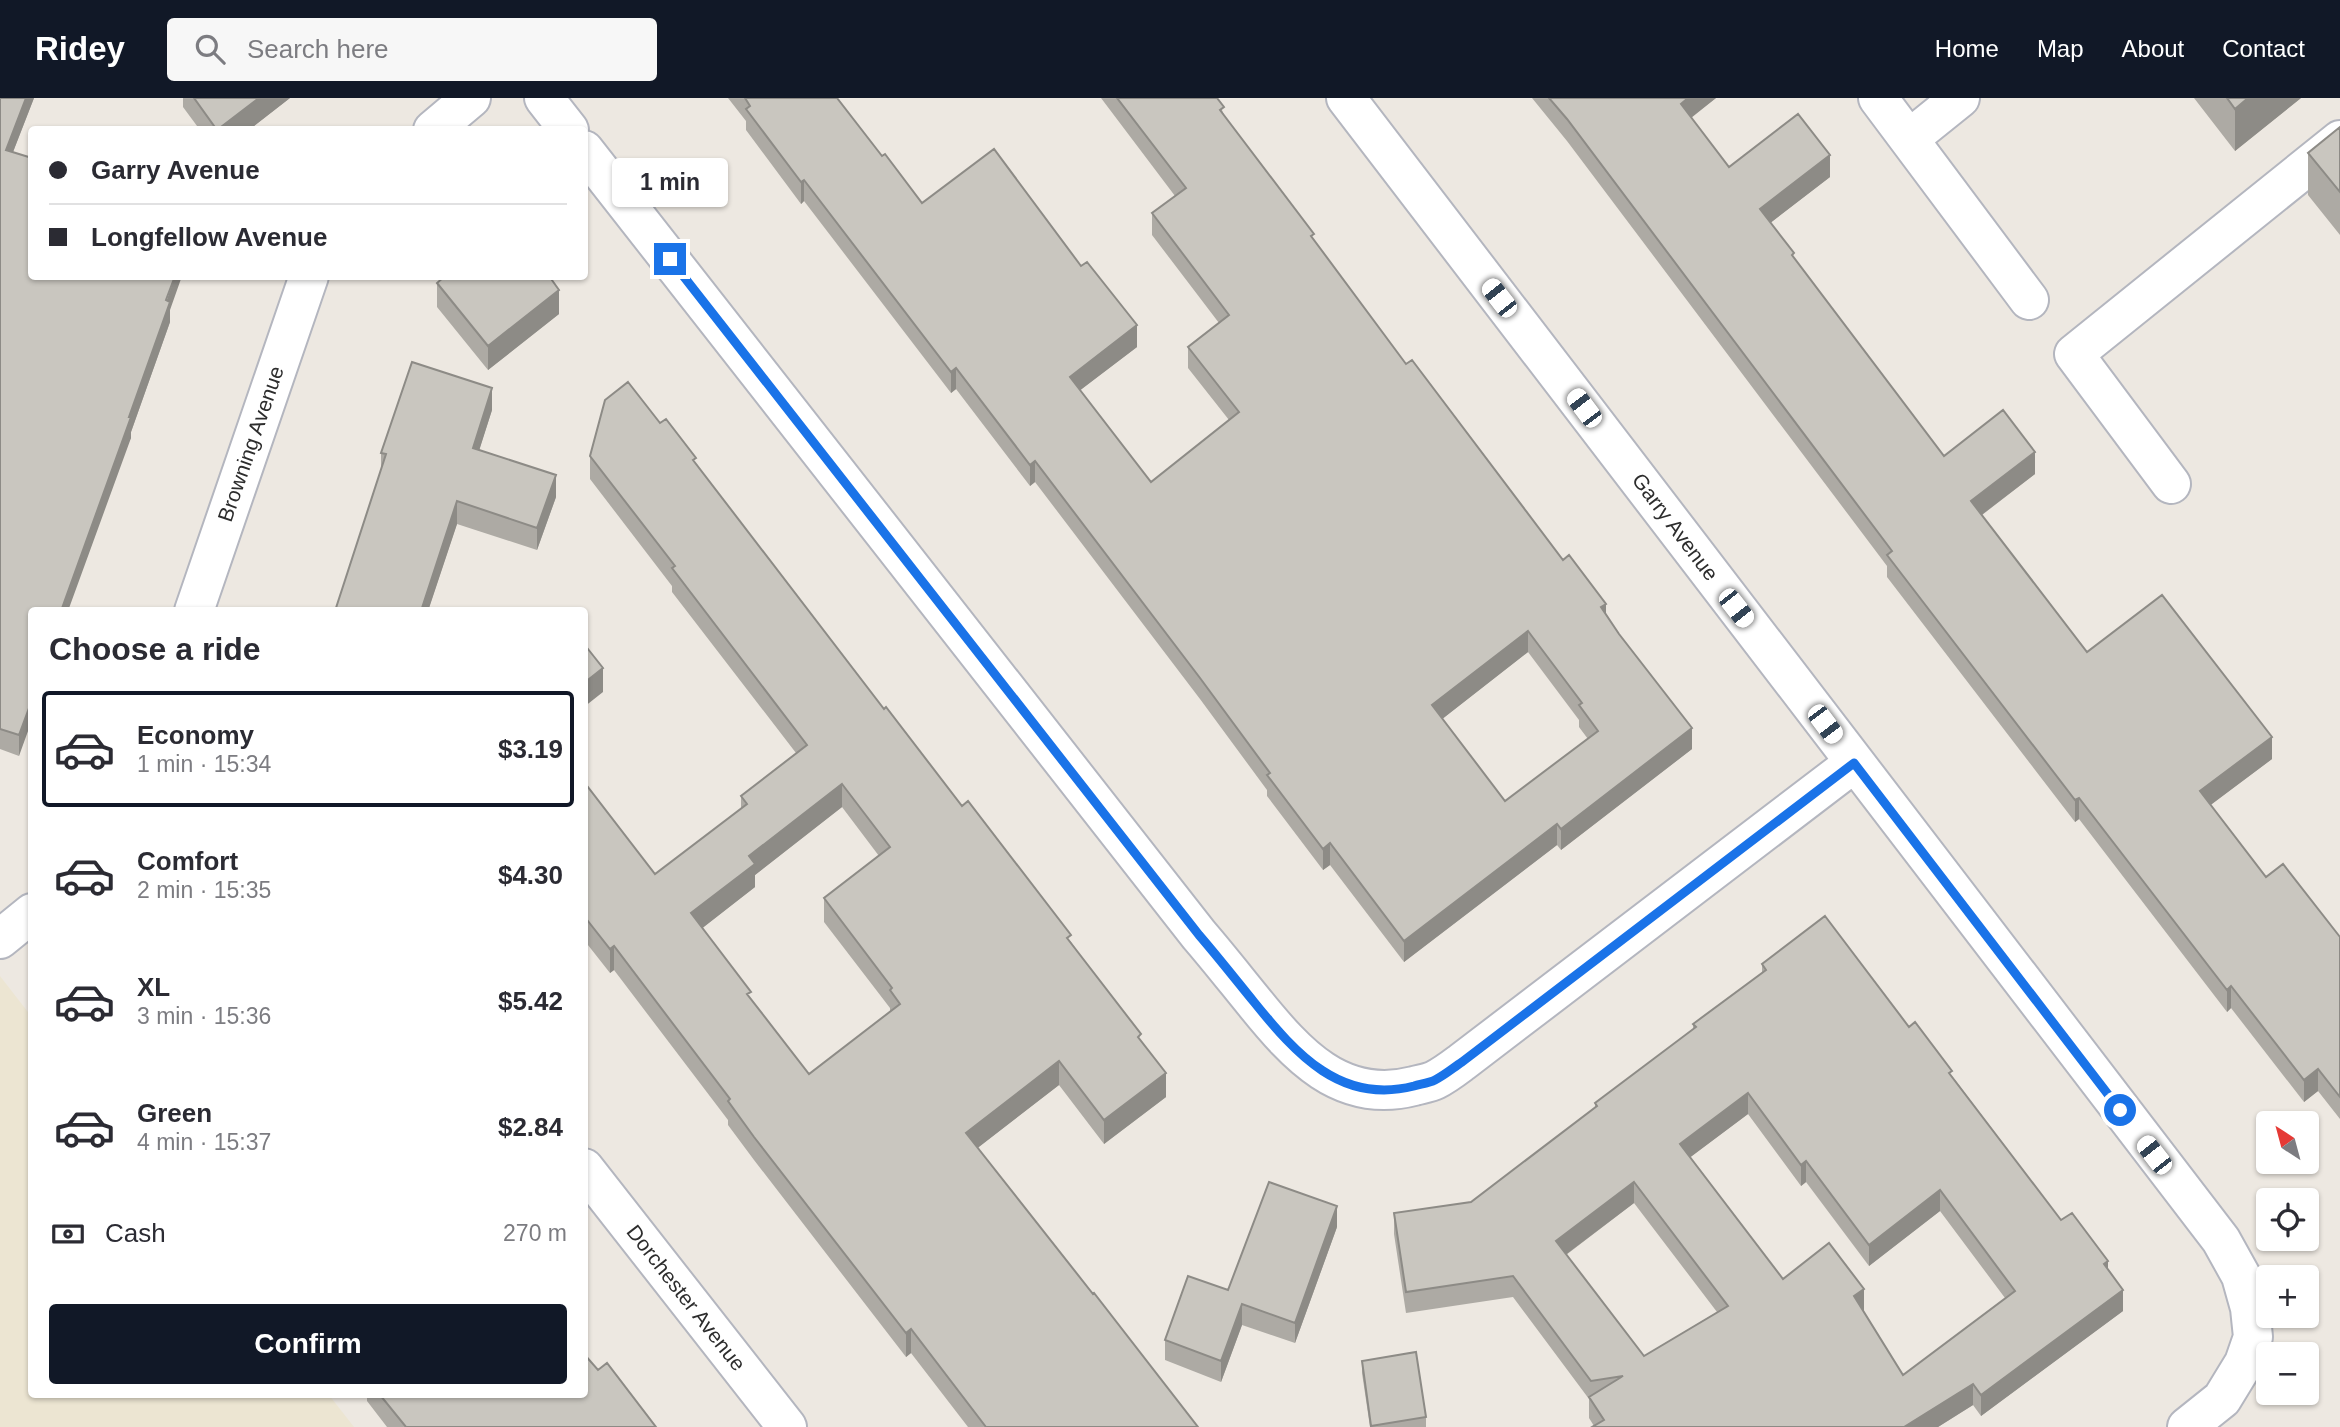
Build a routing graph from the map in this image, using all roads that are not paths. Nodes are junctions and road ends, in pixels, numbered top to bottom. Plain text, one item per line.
1 (471, 98) edge
2 (544, 98) edge
3 (1346, 98) edge
4 (1878, 98) edge
5 (1960, 98) edge
6 (438, 126) edge
7 (566, 126) edge
8 (1909, 139) junction
9 (2340, 140) edge
10 (588, 155) edge
11 (308, 280) edge
12 (2029, 300) dead end
13 (2171, 484) dead end
14 (195, 607) edge
15 (1854, 763) junction
16 (28, 916) edge
17 (0, 939) edge
18 (588, 1173) edge
19 (787, 1427) edge
20 (2187, 1427) edge

1 - 6 street
2 - 7 street
3 - 15 street, Garry Avenue
4 - 8 street
5 - 8 street
8 - 12 street
9 - 13 street
10 - 15 street
11 - 14 street, Browning Avenue
15 - 20 street, Garry Avenue
16 - 17 street
18 - 19 street, Dorchester Avenue

